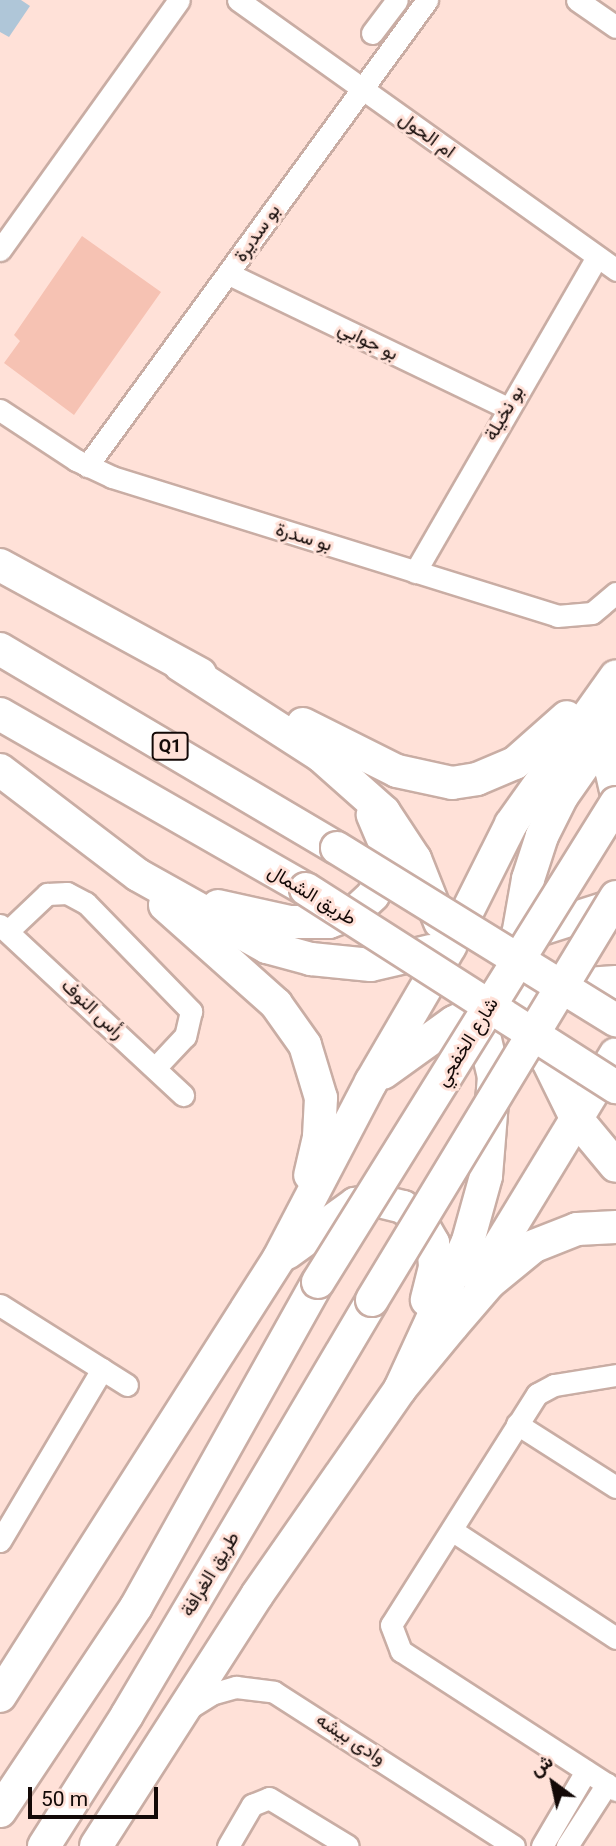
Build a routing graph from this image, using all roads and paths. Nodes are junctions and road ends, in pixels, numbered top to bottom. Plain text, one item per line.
1 (179, 0) edge
2 (238, 0) edge
3 (397, 0) edge
4 (427, 0) edge
5 (577, 0) edge
6 (616, 27) edge
7 (372, 33) dead end
8 (359, 87) junction
9 (0, 250) edge
10 (597, 257) junction
11 (616, 270) edge
12 (229, 274) junction
13 (506, 408) junction
14 (0, 410) edge
15 (87, 466) junction
16 (0, 565) edge
17 (415, 572) junction
18 (616, 593) edge
19 (0, 649) edge
20 (616, 656) edge
21 (180, 665) junction
22 (616, 676) edge
23 (0, 714) edge
24 (616, 719) edge
25 (616, 751) edge
26 (0, 770) edge
27 (347, 776) junction
28 (616, 791) edge
29 (616, 803) edge
30 (138, 875) junction
31 (616, 897) edge
32 (616, 905) edge
33 (4, 928) edge
34 (518, 936) junction
35 (450, 946) junction
36 (616, 982) edge
37 (527, 990) junction
38 (480, 1009) junction
39 (616, 1020) edge
40 (616, 1054) edge
41 (155, 1068) junction
42 (371, 1082) junction
43 (616, 1087) edge
44 (183, 1095) dead end
45 (576, 1118) junction
46 (616, 1166) edge
47 (616, 1227) edge
48 (279, 1258) junction
49 (0, 1305) edge
50 (452, 1325) junction
51 (102, 1369) junction
52 (616, 1375) edge
53 (127, 1385) dead end
54 (400, 1389) junction
55 (517, 1424) junction
56 (616, 1487) edge
57 (453, 1531) junction
58 (0, 1541) edge
59 (616, 1638) edge
60 (0, 1696) edge
61 (178, 1716) junction
62 (586, 1771) junction
63 (612, 1787) edge
64 (0, 1811) edge
65 (44, 1846) edge
66 (96, 1846) edge
67 (228, 1846) edge
68 (348, 1846) edge
69 (514, 1846) edge
70 (542, 1846) edge
71 (567, 1846) edge

1 - 9 street
2 - 8 street, ام الحول
3 - 7 street
4 - 8 street, بو سديرة
5 - 6 street
8 - 10 street, ام الحول
8 - 12 street, بو سديرة
10 - 11 street, ام الحول
10 - 13 street, بو نخيلة
12 - 13 street, بو جوابي
12 - 15 street, بو سديرة
13 - 17 street, بو نخيلة
14 - 15 street, بو سدرة
15 - 17 street, بو سدرة
16 - 21 highway
17 - 18 street, بو سدرة
19 - 39 highway, Q1, bridge
20 - 21 highway
21 - 27 highway
22 - 35 highway
23 - 43 highway, طريق الشمال, bridge
24 - 34 highway
25 - 28 highway
26 - 30 highway
27 - 30 highway
27 - 35 highway
29 - 64 highway, شارع الخفجي, bridge
30 - 35 highway
30 - 48 highway
31 - 65 highway, طريق الغرافة, bridge
32 - 34 highway
33 - 41 street, رأس النوف
33 - 41 street
34 - 35 highway
34 - 37 highway
35 - 38 highway
35 - 42 highway
36 - 37 highway
37 - 38 highway
37 - 45 highway
38 - 42 highway
38 - 54 highway
40 - 45 highway
41 - 44 street, رأس النوف
42 - 48 highway
45 - 46 highway
45 - 50 highway
47 - 50 highway
48 - 54 highway
48 - 60 highway
49 - 51 street
50 - 54 highway
51 - 53 street
51 - 58 street
52 - 55 street
54 - 61 highway
55 - 56 street
55 - 57 street
57 - 59 street
57 - 62 street
61 - 66 highway
61 - 69 street, وادى بيشه
62 - 63 street
62 - 70 street
63 - 71 street
67 - 68 street

